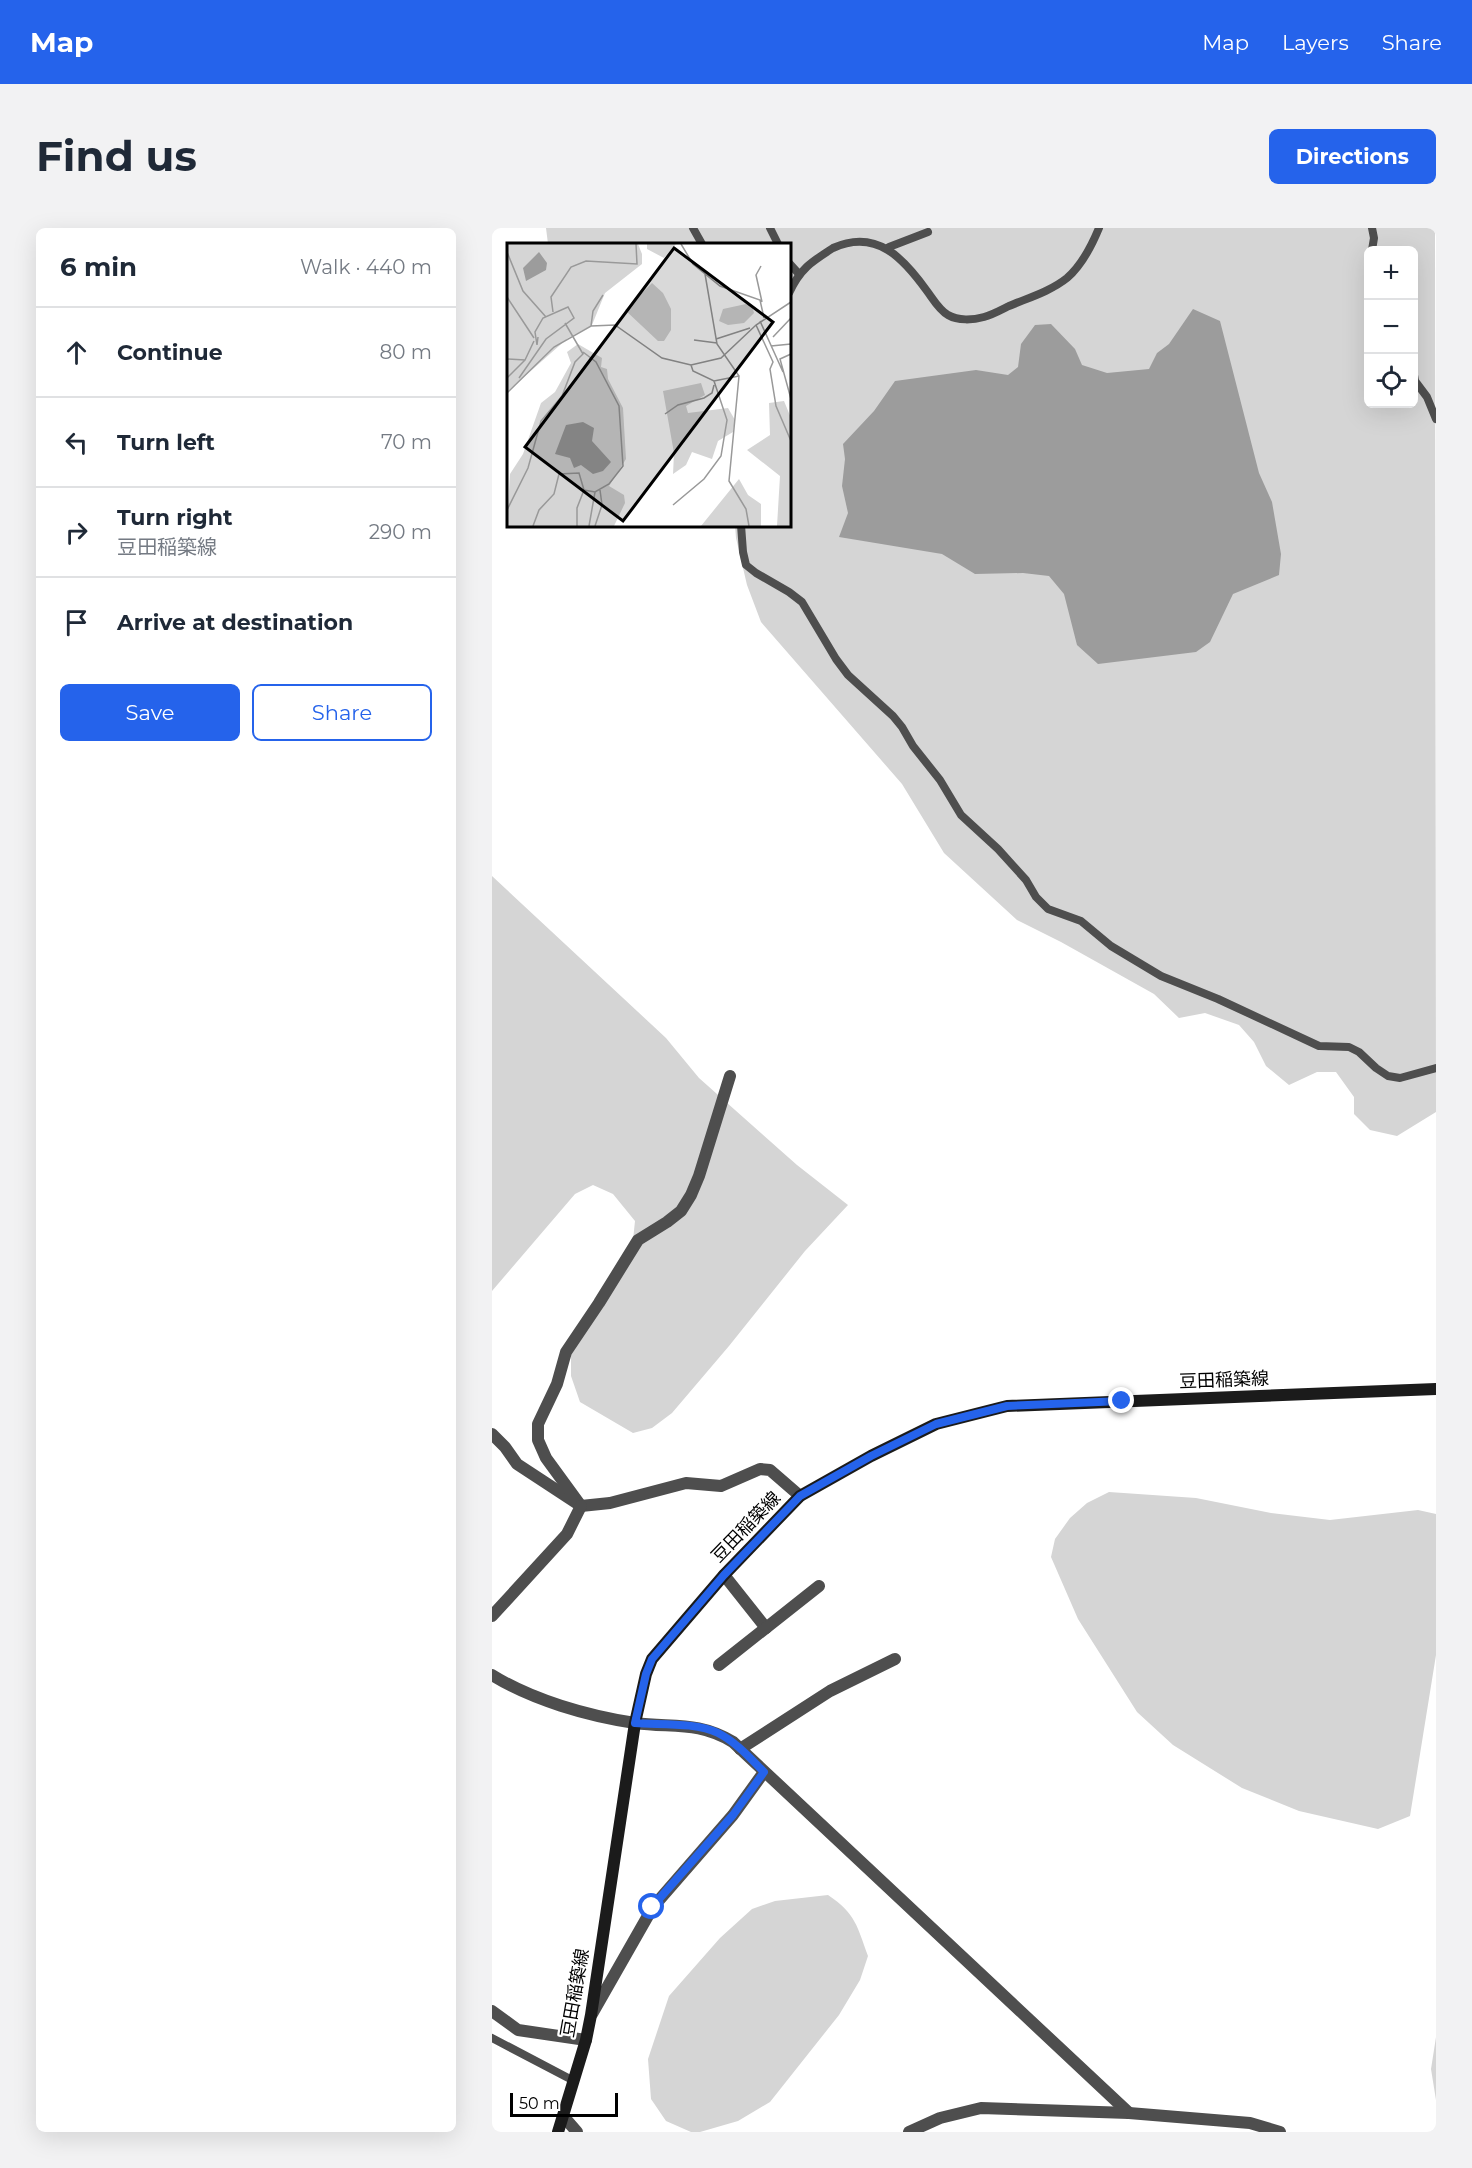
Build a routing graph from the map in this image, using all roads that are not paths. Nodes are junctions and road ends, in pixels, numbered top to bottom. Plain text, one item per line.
1 (693, 228) edge
2 (770, 228) edge
3 (1098, 228) edge
4 (1372, 228) edge
5 (928, 232) dead end
6 (701, 243) edge
7 (778, 243) edge
8 (1372, 246) edge
9 (890, 247) junction
10 (790, 264) edge
11 (799, 274) junction
12 (790, 291) edge
13 (1418, 385) edge
14 (1436, 419) edge
15 (741, 526) edge
16 (1436, 1068) edge
17 (730, 1077) dead end
18 (1436, 1389) edge
19 (492, 1434) edge
20 (800, 1496) junction
21 (580, 1506) junction
22 (724, 1575) junction
23 (819, 1586) dead end
24 (492, 1616) edge
25 (766, 1628) junction
26 (895, 1659) dead end
27 (719, 1665) dead end
28 (492, 1675) edge
29 (635, 1723) junction
30 (740, 1749) junction
31 (764, 1772) junction
32 (492, 2011) edge
33 (591, 2015) junction
34 (492, 2038) edge
35 (586, 2040) junction
36 (574, 2081) junction
37 (1129, 2113) junction
38 (564, 2117) junction
39 (558, 2132) edge
40 (577, 2132) edge
41 (909, 2132) edge
42 (1280, 2132) edge

1 - 6 lane
2 - 7 lane
3 - 9 lane
4 - 8 lane
5 - 9 lane
9 - 11 lane
10 - 11 lane
11 - 12 lane
13 - 14 lane
15 - 16 lane
17 - 21 street
18 - 20 main road, 豆田稲築線
19 - 21 street
20 - 21 street
20 - 22 main road, 豆田稲築線
21 - 24 street
22 - 25 street
22 - 29 main road, 豆田稲築線
23 - 25 street
25 - 27 street
26 - 30 street
28 - 29 street
29 - 30 street
29 - 33 main road, 豆田稲築線
30 - 31 street
31 - 33 street
31 - 37 street
32 - 35 street
33 - 35 main road, 豆田稲築線
34 - 36 lane
35 - 36 main road, 豆田稲築線
36 - 38 main road, 豆田稲築線
37 - 41 street
37 - 42 street
38 - 39 main road, 豆田稲築線
38 - 40 street

